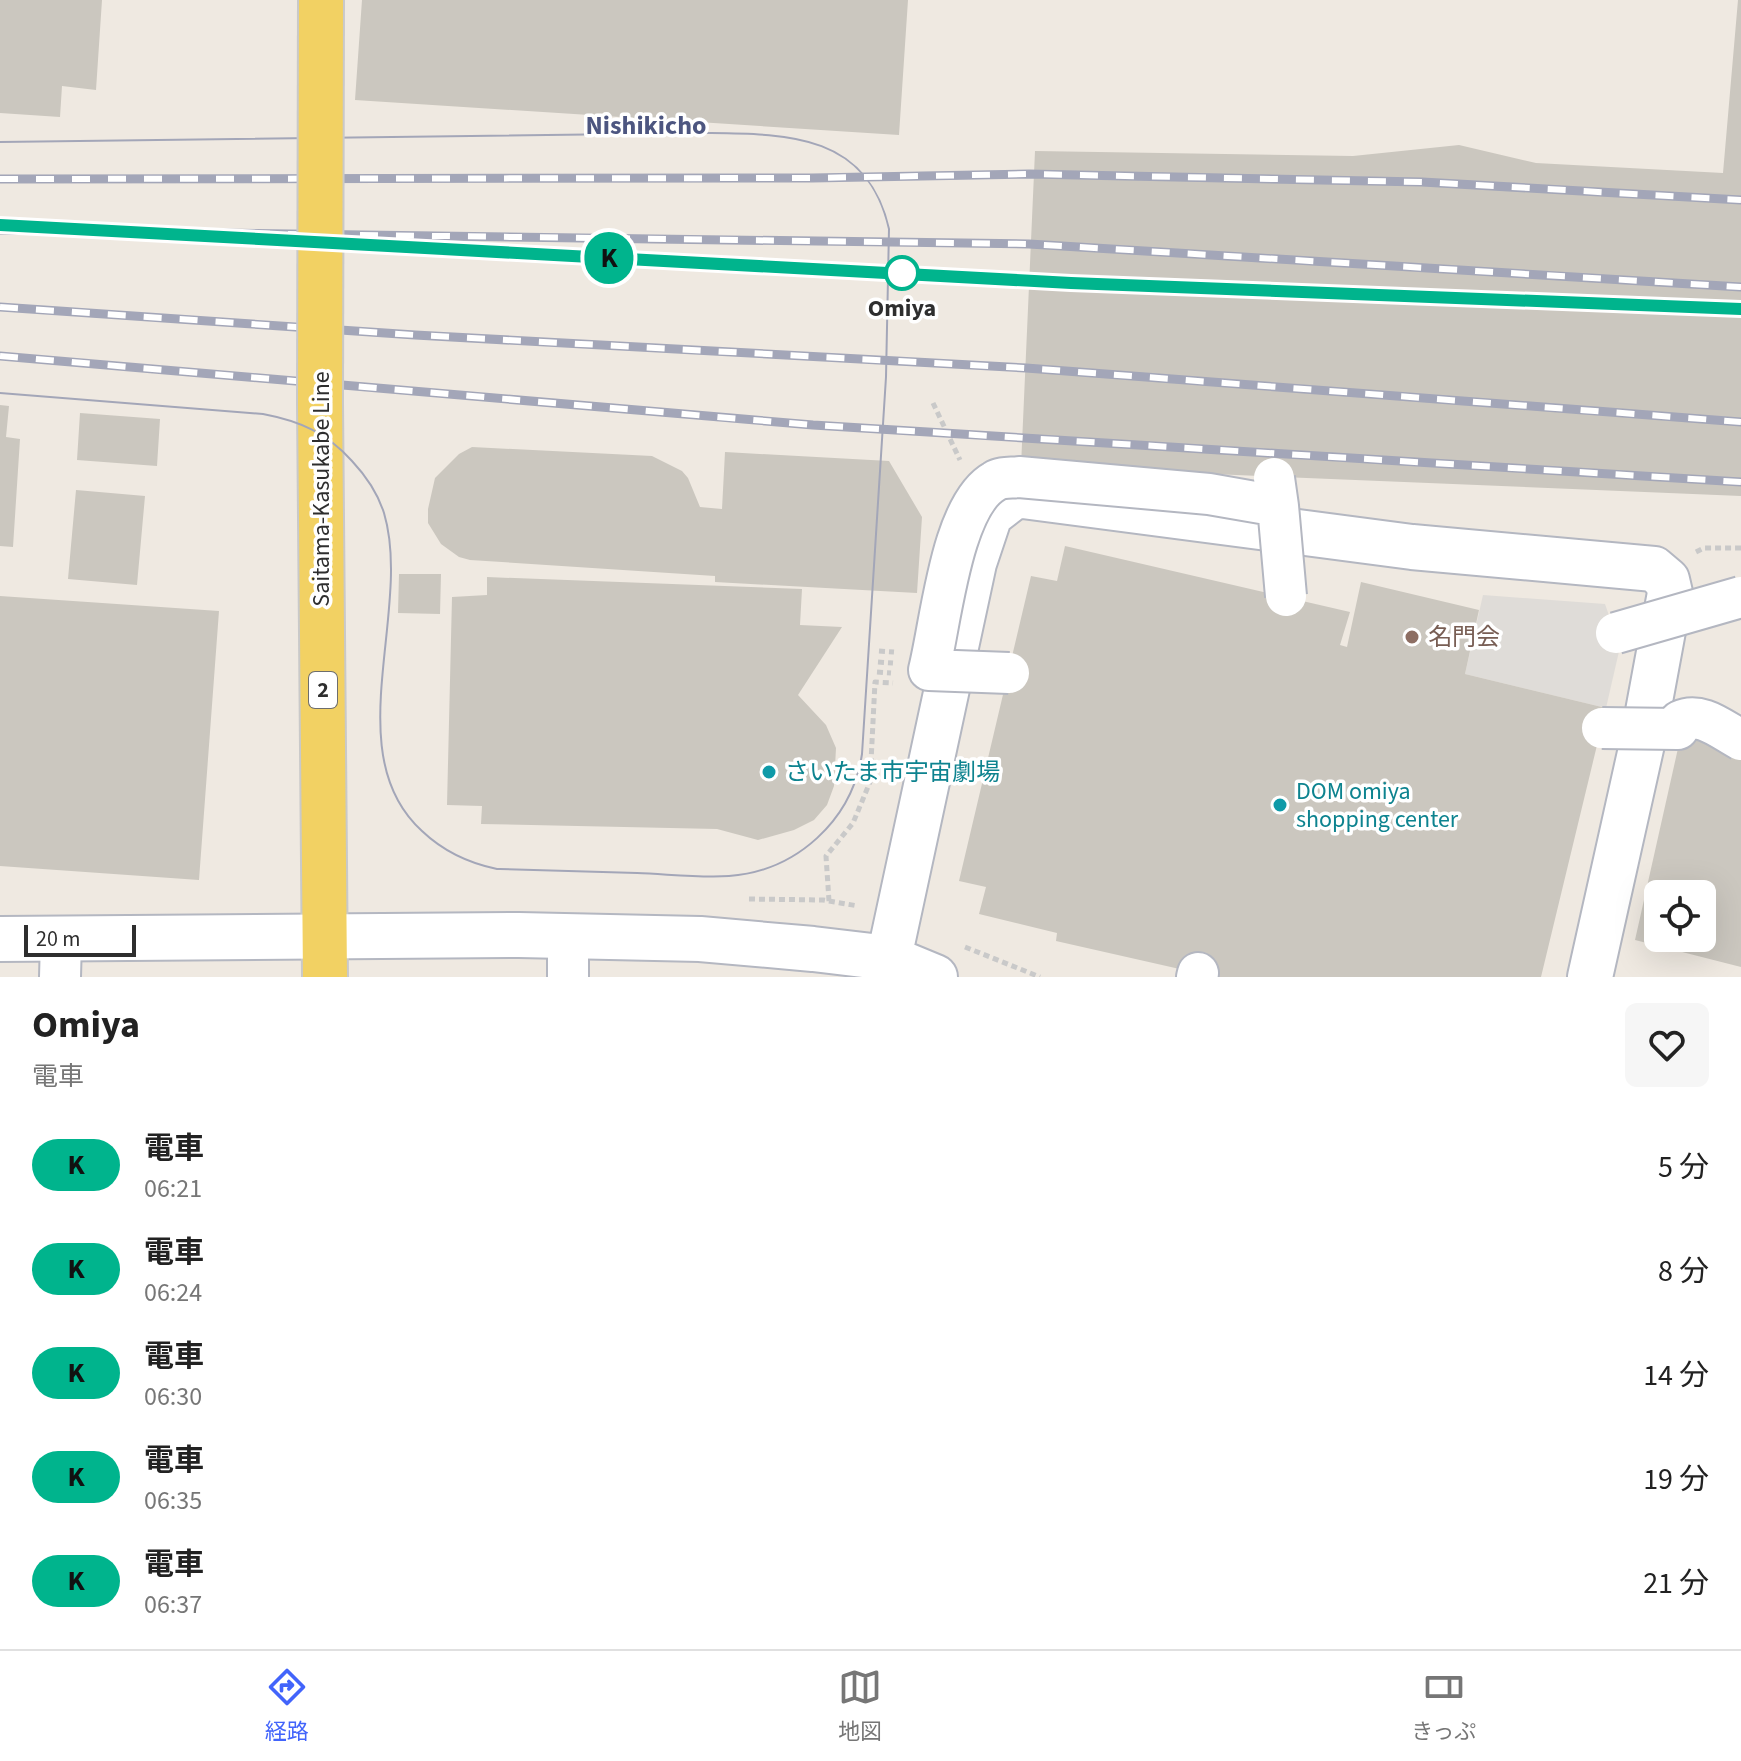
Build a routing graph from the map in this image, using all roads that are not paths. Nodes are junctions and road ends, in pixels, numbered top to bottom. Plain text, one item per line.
1 (321, 0) edge
2 (1286, 596) dead end
3 (1741, 597) edge
4 (1616, 633) dead end
5 (1009, 673) dead end
6 (1602, 728) dead end
7 (1741, 740) edge
8 (0, 939) edge
9 (325, 957) edge
10 (568, 957) edge
11 (60, 959) edge
12 (944, 960) edge
13 (887, 968) edge
14 (1596, 975) edge

1 - 9 main road, Saitama-Kasukabe Line / 2, bridge
2 - 5 street, bridge
3 - 4 street, bridge
6 - 7 street, bridge
8 - 11 street
9 - 10 street
9 - 11 street
10 - 13 street
12 - 13 street
13 - 14 street

